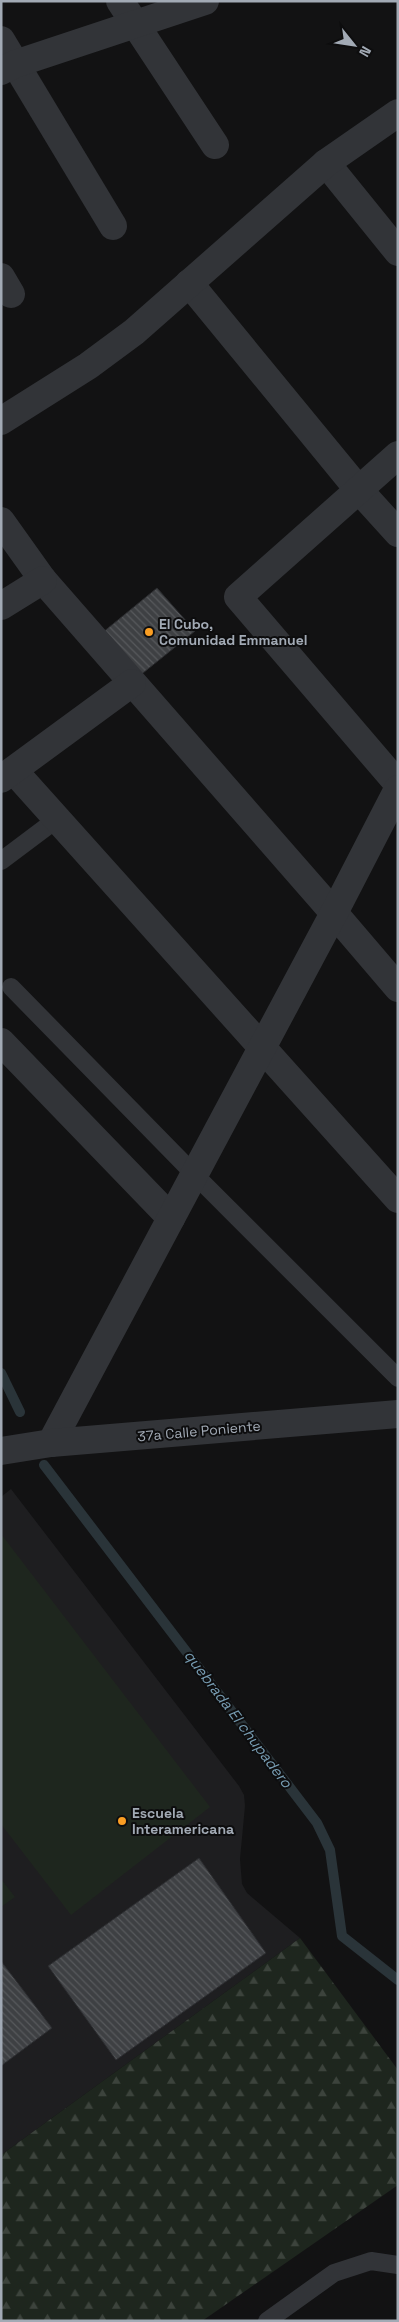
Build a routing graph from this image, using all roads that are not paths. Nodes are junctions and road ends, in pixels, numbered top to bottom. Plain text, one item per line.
1 (120, 1) edge
2 (205, 1) edge
3 (135, 25) junction
4 (1, 40) edge
5 (8, 67) edge
6 (398, 113) edge
7 (215, 145) dead end
8 (326, 163) junction
9 (113, 226) dead end
10 (398, 252) edge
11 (189, 283) junction
12 (1, 421) edge
13 (398, 454) edge
14 (358, 489) junction
15 (1, 522) edge
16 (398, 533) edge
17 (43, 580) junction
18 (1, 606) edge
19 (132, 683) junction
20 (8, 775) edge
21 (398, 784) edge
22 (398, 789) edge
23 (57, 819) junction
24 (1, 861) edge
25 (334, 913) junction
26 (12, 986) dead end
27 (398, 988) edge
28 (1, 1042) edge
29 (262, 1048) junction
30 (194, 1174) junction
31 (398, 1198) edge
32 (171, 1218) junction
33 (398, 1378) edge
34 (398, 1414) edge
35 (50, 1443) junction
36 (1, 1451) edge
37 (398, 2265) edge
38 (267, 2321) edge

1 - 3 street
2 - 3 street
3 - 5 street
3 - 7 street
4 - 5 street
5 - 9 street
6 - 8 street
8 - 10 street
8 - 11 street
11 - 12 street
11 - 14 street
13 - 14 street
14 - 16 street
14 - 21 street
15 - 17 street
17 - 18 street
17 - 19 street
19 - 20 street
19 - 25 street
20 - 23 street
22 - 25 street
23 - 24 lane
23 - 29 street
25 - 27 street
25 - 29 street
26 - 30 lane
28 - 32 street
29 - 30 street
29 - 31 street
30 - 32 street
30 - 33 lane
32 - 35 street
34 - 35 street, 37a Calle Poniente
35 - 36 street, 37a Calle Poniente
37 - 38 lane

